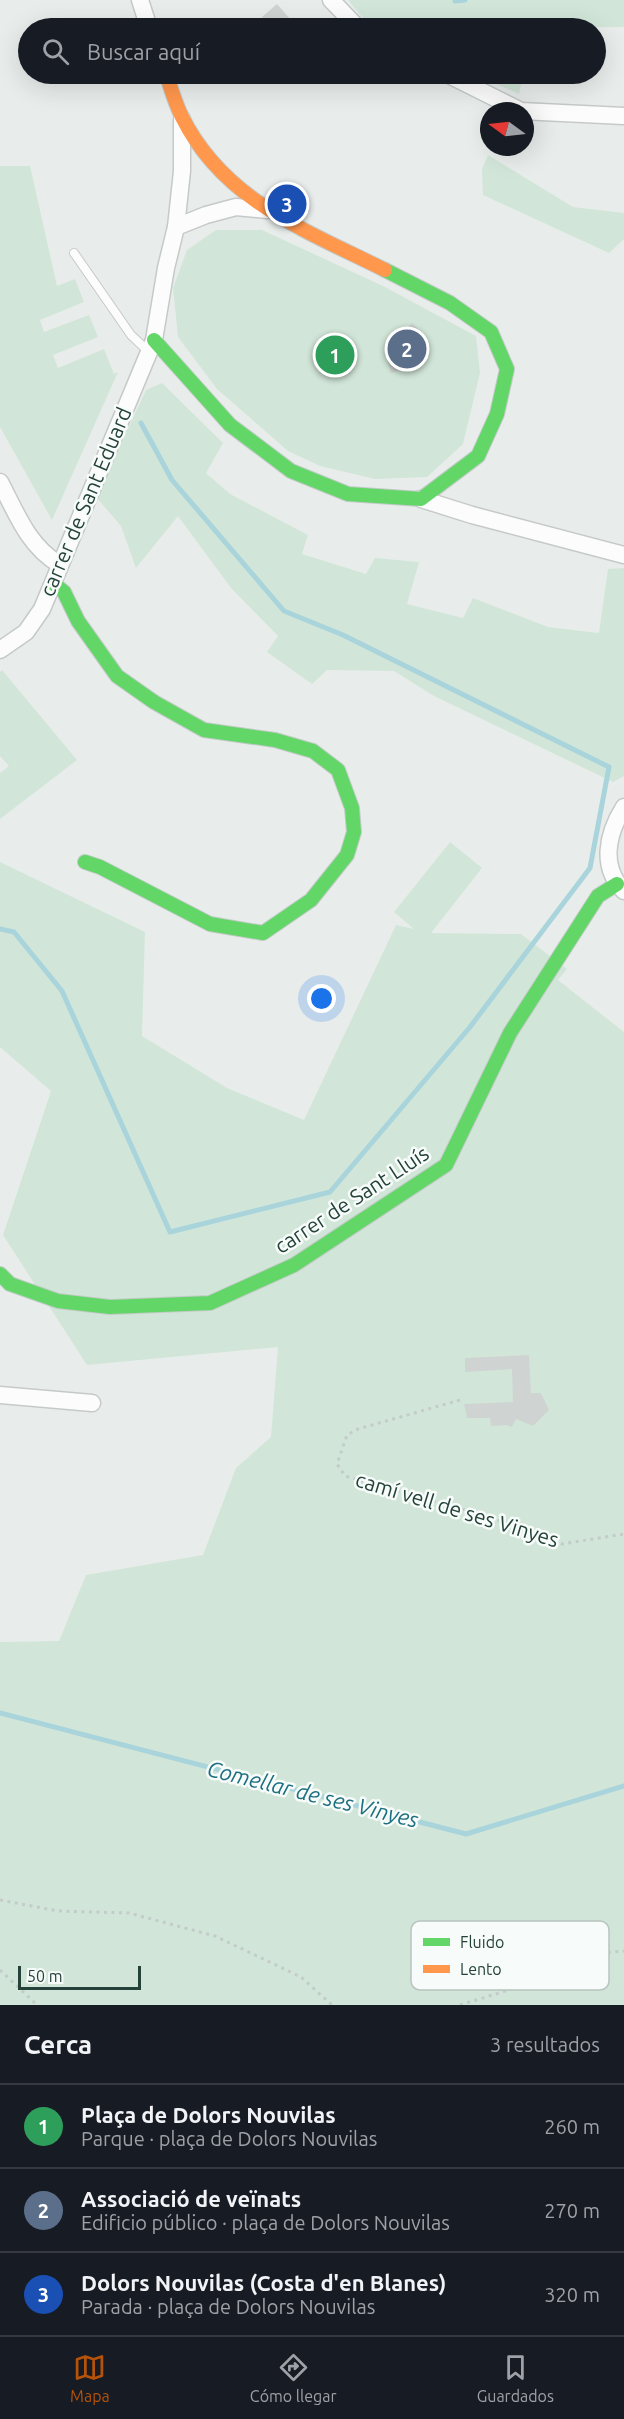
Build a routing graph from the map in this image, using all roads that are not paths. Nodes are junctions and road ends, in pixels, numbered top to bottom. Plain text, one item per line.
1 (140, 0) edge
2 (331, 0) edge
3 (146, 18) edge
4 (348, 18) edge
5 (170, 84) edge
6 (467, 84) edge
7 (624, 116) edge
8 (182, 117) junction
9 (268, 210) junction
10 (176, 227) junction
11 (74, 253) dead end
12 (152, 346) junction
13 (0, 482) edge
14 (421, 499) junction
15 (624, 555) edge
16 (59, 564) junction
17 (54, 584) junction
18 (0, 650) edge
19 (624, 807) edge
20 (85, 862) dead end
21 (620, 887) edge
22 (0, 1274) edge
23 (0, 1395) edge
24 (92, 1403) dead end

1 - 3 street
2 - 4 street
5 - 8 street
6 - 7 street
8 - 9 street
8 - 10 street, carrer de Sant Eduard
9 - 10 street
9 - 14 street
10 - 12 street, carrer de Sant Eduard
11 - 12 lane
12 - 14 street
12 - 16 street, carrer de Sant Eduard
13 - 16 street
14 - 15 street
16 - 17 street, carrer de Sant Eduard
17 - 18 street, carrer de Sant Eduard
17 - 20 street
19 - 21 street
21 - 22 street, carrer de Sant Lluís
23 - 24 street

